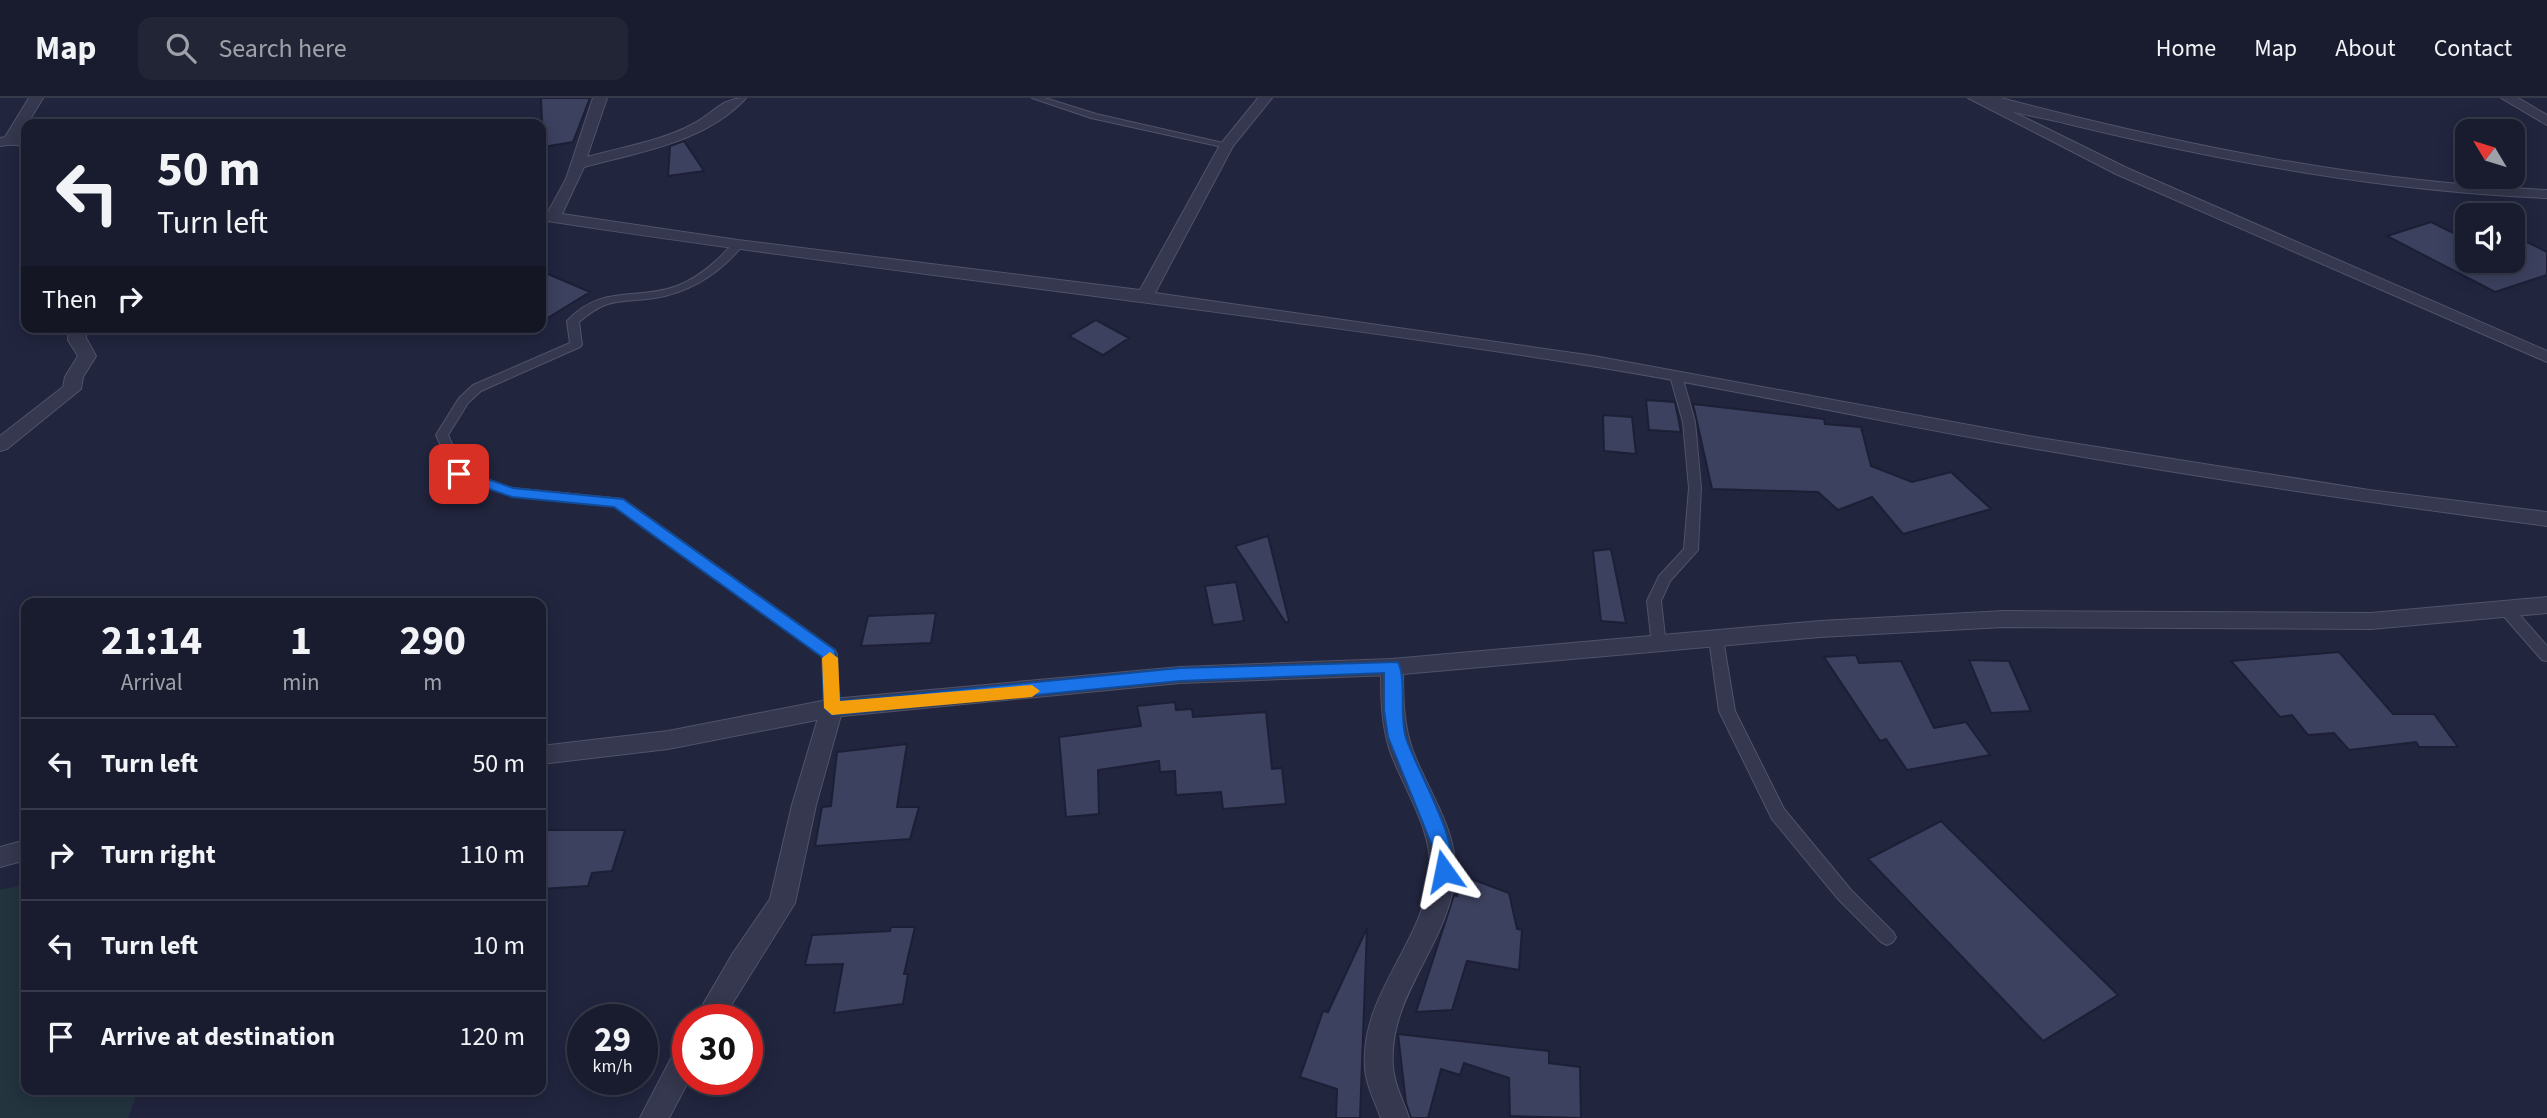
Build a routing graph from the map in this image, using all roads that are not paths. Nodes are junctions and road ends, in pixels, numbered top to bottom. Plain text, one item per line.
1 (36, 98) edge
2 (600, 98) edge
3 (739, 98) edge
4 (1036, 98) edge
5 (1265, 98) edge
6 (1975, 98) edge
7 (1985, 98) edge
8 (2508, 98) edge
9 (2547, 100) edge
10 (2529, 109) junction
11 (2547, 121) edge
12 (5, 141) edge
13 (1227, 145) junction
14 (579, 164) junction
15 (2547, 194) edge
16 (547, 216) edge
17 (738, 245) junction
18 (1145, 296) junction
19 (77, 333) edge
20 (2547, 357) edge
21 (1676, 376) junction
22 (0, 445) edge
23 (2547, 519) edge
24 (2547, 605) edge
25 (2505, 608) junction
26 (1716, 639) junction
27 (1659, 645) junction
28 (2547, 656) edge
29 (1392, 667) junction
30 (832, 708) junction
31 (546, 754) edge
32 (21, 851) edge
33 (0, 857) edge
34 (1886, 937) dead end
35 (716, 1004) edge
36 (672, 1084) edge
37 (654, 1118) edge
38 (1395, 1118) edge

1 - 12 street
2 - 14 street
3 - 14 street
4 - 13 lane
5 - 13 street
6 - 20 street
7 - 15 street
8 - 10 street
9 - 10 street
10 - 11 street
13 - 18 street
14 - 16 street
16 - 17 street
17 - 18 street
17 - 30 lane
18 - 21 street
19 - 22 street
21 - 23 street
21 - 27 lane
24 - 25 street
25 - 26 street
25 - 28 lane
26 - 27 street
26 - 34 lane
27 - 29 street
29 - 30 street
29 - 38 street
30 - 31 street
30 - 35 street
32 - 33 street
36 - 37 street

